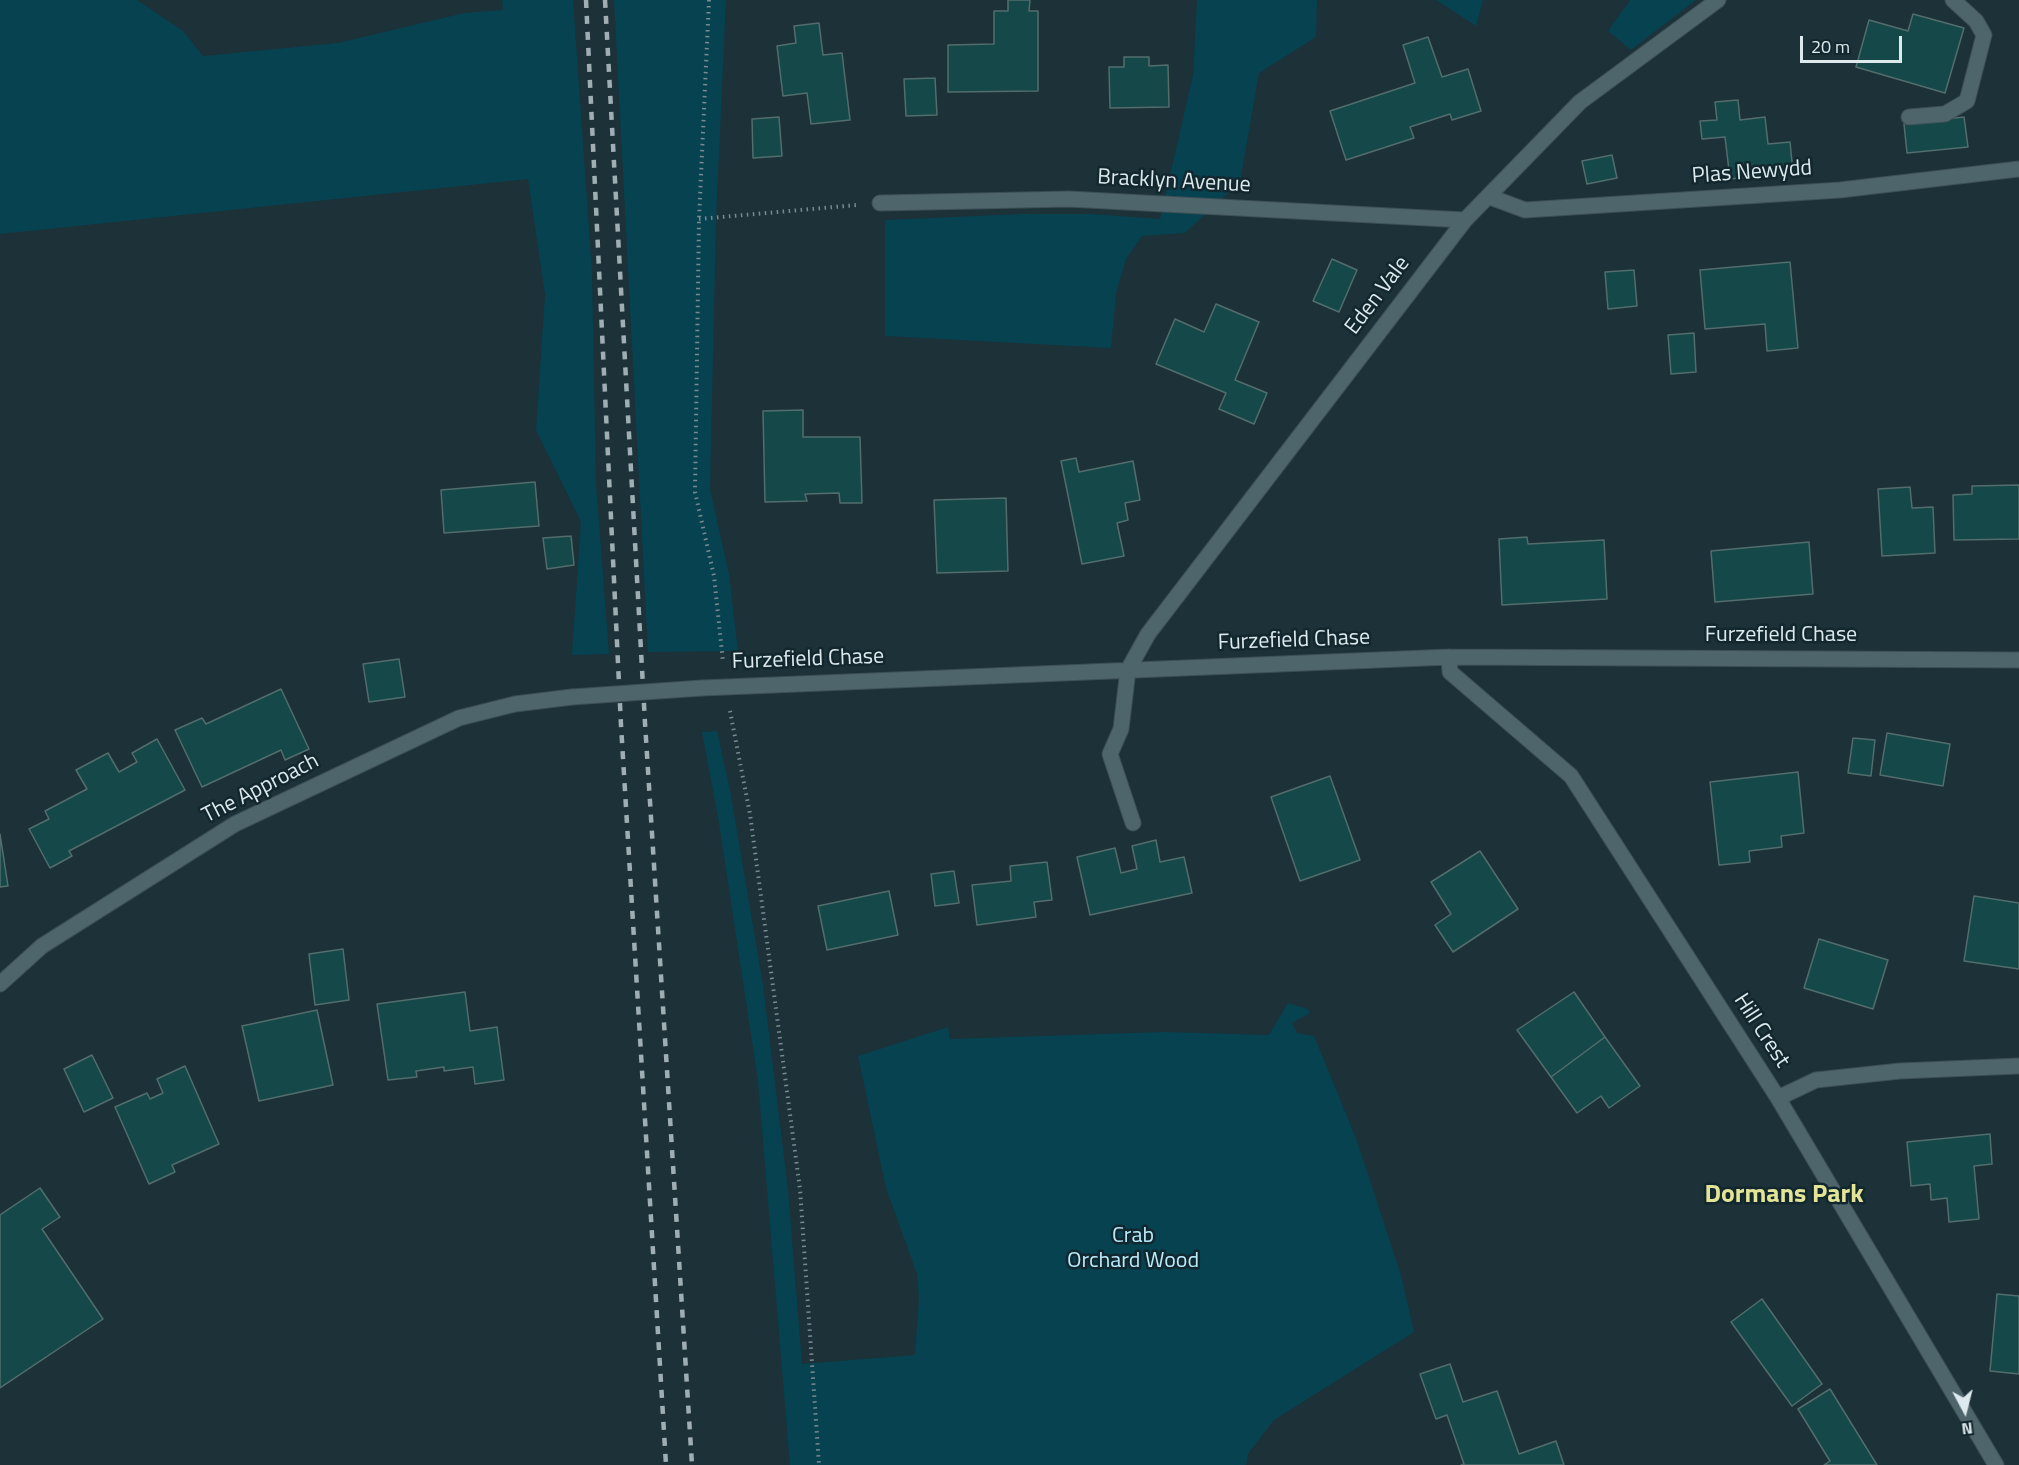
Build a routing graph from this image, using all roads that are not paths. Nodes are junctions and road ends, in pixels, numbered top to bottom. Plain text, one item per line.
1 (1718, 0) edge
2 (1953, 0) edge
3 (1909, 117) dead end
4 (2019, 169) edge
5 (1490, 197) junction
6 (880, 203) road end
7 (1465, 220) junction
8 (1449, 657) junction
9 (2019, 660) edge
10 (1128, 670) junction
11 (572, 697) joint
12 (1133, 823) dead end
13 (0, 984) edge
14 (2019, 1066) edge
15 (1778, 1098) junction
16 (1996, 1465) edge

1 - 5 street, Eden Vale
2 - 3 street
4 - 5 street, Plas Newydd
5 - 7 street, Eden Vale
6 - 7 street, Bracklyn Avenue
7 - 10 street, Eden Vale
8 - 9 street, Furzefield Chase
8 - 10 street, Furzefield Chase
8 - 15 street, Hill Crest
10 - 11 street, Furzefield Chase, bridge
10 - 12 street
11 - 13 street, The Approach
14 - 15 street
15 - 16 street, Hill Crest

